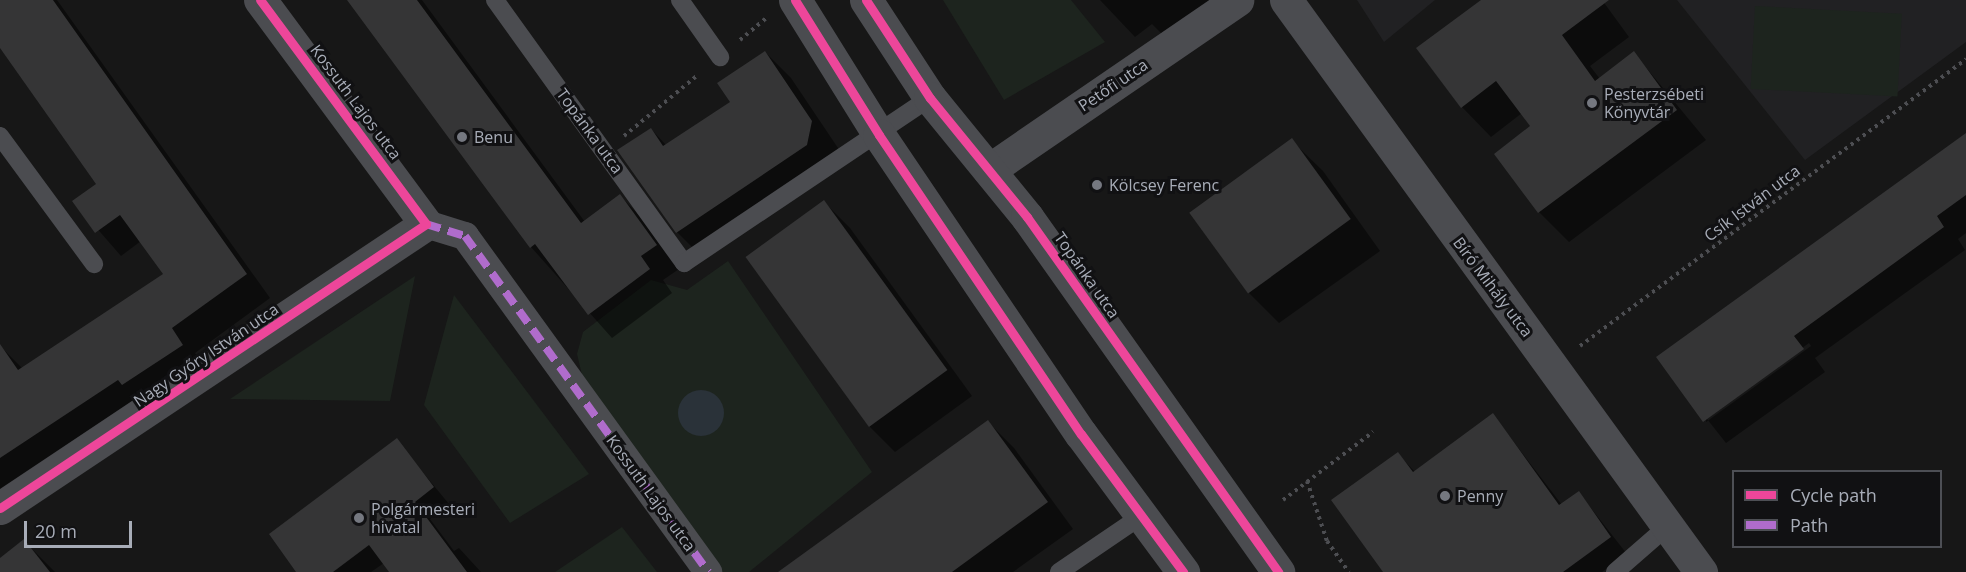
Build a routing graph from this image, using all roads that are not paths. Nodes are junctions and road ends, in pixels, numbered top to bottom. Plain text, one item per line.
1 (260, 0) edge
2 (495, 0) edge
3 (680, 0) edge
4 (795, 0) edge
5 (867, 0) edge
6 (1237, 0) edge
7 (1286, 0) edge
8 (720, 57) dead end
9 (930, 98) junction
10 (879, 135) junction
11 (0, 136) edge
12 (989, 170) junction
13 (426, 224) junction
14 (94, 264) dead end
15 (0, 508) edge
16 (1140, 517) junction
17 (1668, 525) junction
18 (708, 572) edge
19 (1059, 572) edge
20 (1183, 572) edge
21 (1278, 572) edge
22 (1615, 572) edge
23 (1701, 572) edge

1 - 13 street, Kossuth Lajos utca
2 - 10 lane, Topánka utca
3 - 8 lane
4 - 10 street
5 - 9 street, Topánka utca
6 - 12 street, Petőfi utca
7 - 17 street, Bíró Mihály utca
9 - 10 lane
9 - 12 street, Topánka utca
10 - 16 street
11 - 14 lane
12 - 21 street, Topánka utca
13 - 15 street, Nagy Győry István utca
13 - 18 street, Kossuth Lajos utca
16 - 19 lane
16 - 20 street
17 - 22 lane
17 - 23 street, Bíró Mihály utca

